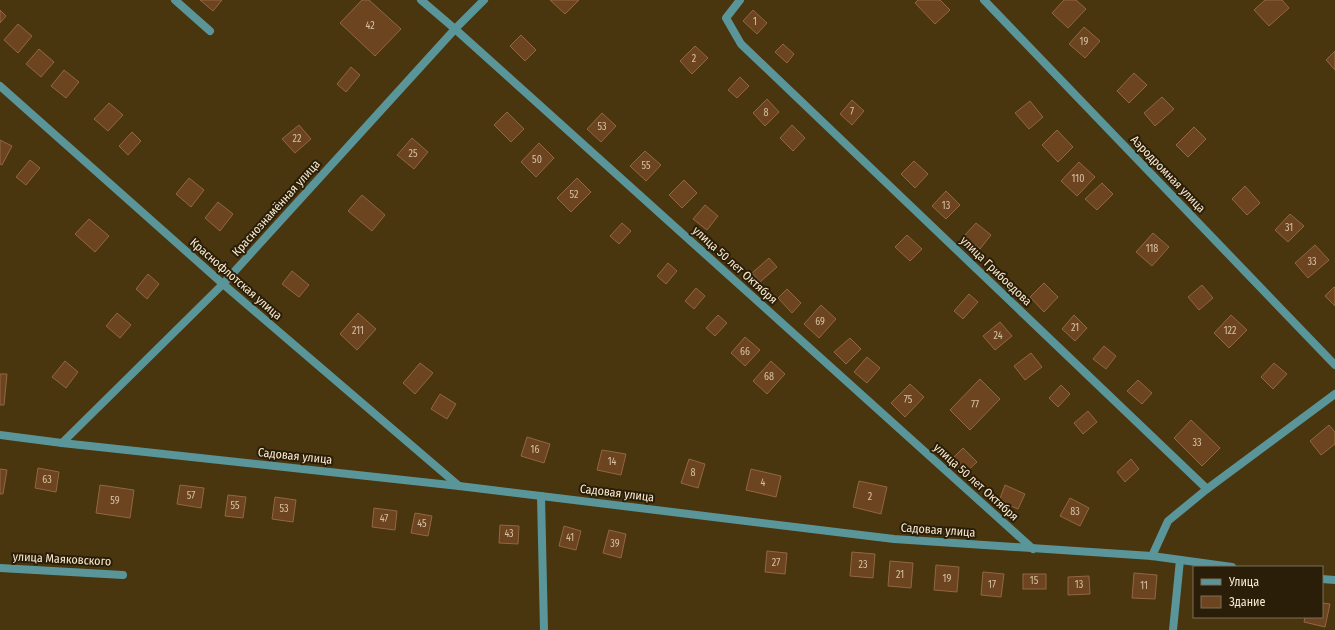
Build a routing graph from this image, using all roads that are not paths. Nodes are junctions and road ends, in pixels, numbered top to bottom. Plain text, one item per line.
1 (175, 0) edge
2 (421, 0) edge
3 (484, 0) edge
4 (740, 0) edge
5 (984, 0) edge
6 (455, 29) junction
7 (210, 30) dead end
8 (0, 86) edge
9 (223, 284) junction
10 (1335, 364) edge
11 (1335, 394) edge
12 (0, 435) edge
13 (62, 443) junction
14 (458, 486) junction
15 (1207, 489) junction
16 (541, 496) junction
17 (1034, 549) junction
18 (1152, 556) junction
19 (1180, 560) junction
20 (1225, 566) edge
21 (0, 568) edge
22 (123, 574) dead end
23 (1323, 579) edge
24 (1335, 580) edge
25 (544, 630) edge
26 (1173, 630) edge

1 - 7 street
2 - 6 street, улица 50 лет Октября
3 - 6 street, Краснознамённая улица
4 - 15 street, улица Грибоедова
5 - 10 street, Аэродромная улица
6 - 9 street, Краснознамённая улица
6 - 17 street, улица 50 лет Октября
8 - 9 street, Краснофлотская улица
9 - 13 street, Краснознамённая улица
9 - 14 street, Краснофлотская улица
11 - 15 street
12 - 13 street, Садовая улица
13 - 14 street, Садовая улица
14 - 16 street, Садовая улица
15 - 18 street
16 - 17 street, Садовая улица
16 - 25 street
17 - 18 street, Садовая улица
18 - 19 street, Садовая улица
19 - 20 street, Садовая улица
19 - 26 street
21 - 22 street, улица Маяковского
23 - 24 street

